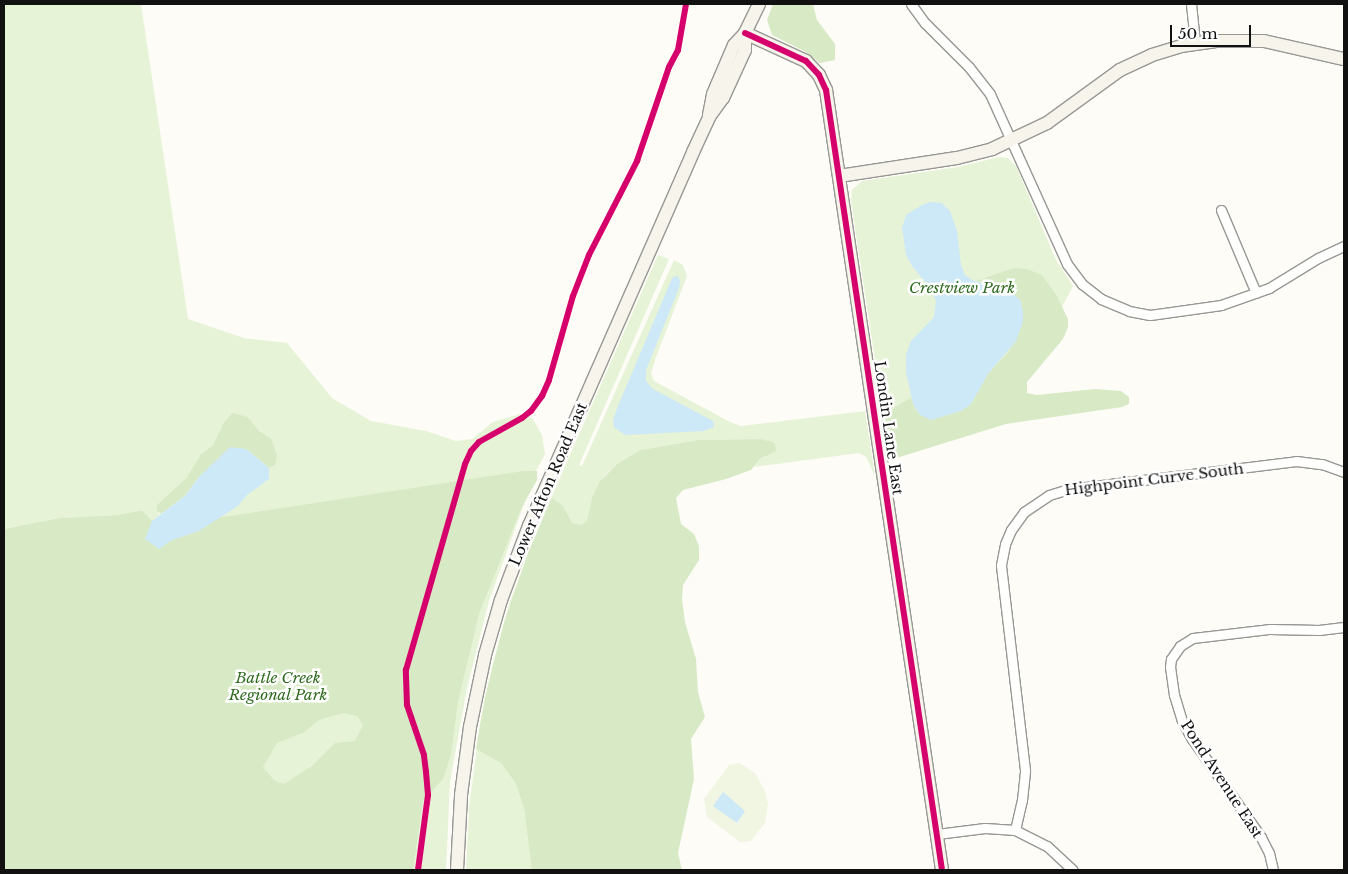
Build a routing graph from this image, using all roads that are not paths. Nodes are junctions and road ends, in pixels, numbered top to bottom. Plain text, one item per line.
1 (759, 4) edge
2 (911, 4) edge
3 (1191, 4) edge
4 (745, 33) junction
5 (1195, 43) junction
6 (1344, 59) edge
7 (1013, 140) junction
8 (839, 176) junction
9 (1221, 210) dead end
10 (1344, 246) edge
11 (1256, 293) junction
12 (1344, 472) edge
13 (1344, 627) edge
14 (1015, 830) junction
15 (937, 834) junction
16 (457, 870) edge
17 (942, 870) edge
18 (1073, 870) edge
19 (1273, 870) edge

1 - 4 street, Lower Afton Road East
2 - 7 street
3 - 5 street
4 - 8 street, Londin Lane East
4 - 16 street, Lower Afton Road East
5 - 6 street
5 - 7 street
7 - 8 street
7 - 11 street
8 - 15 street, Londin Lane East
9 - 11 street
10 - 11 street
12 - 14 street, Highpoint Curve South
13 - 19 street, Pond Avenue East
14 - 15 street
14 - 18 street
15 - 17 street, Londin Lane East

